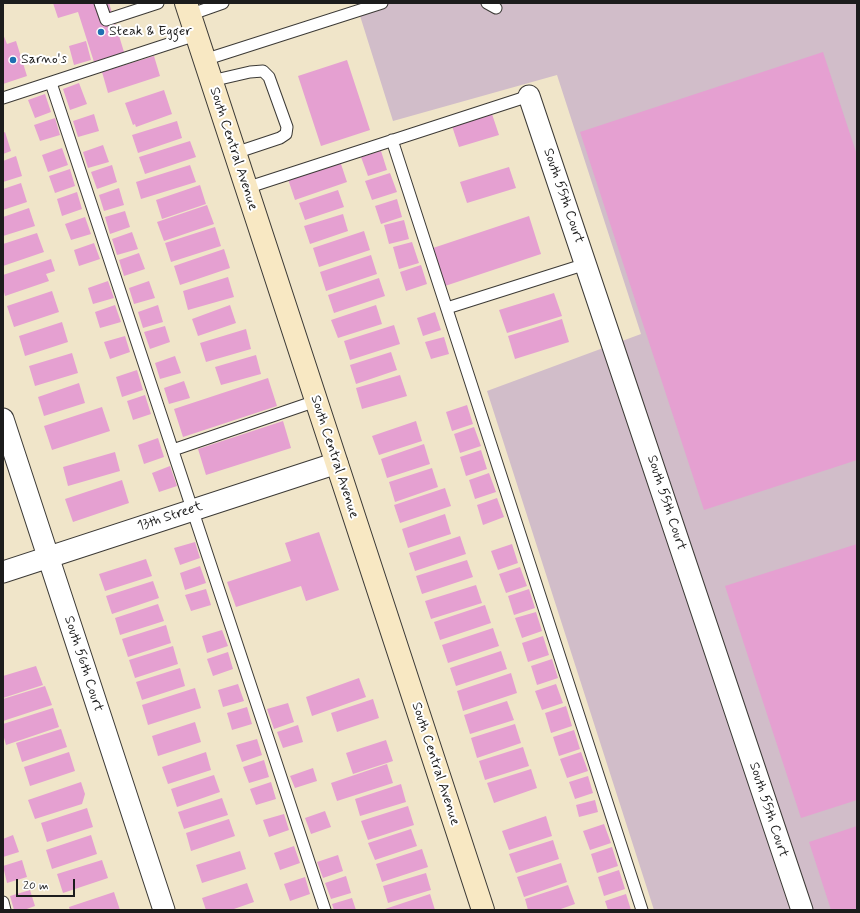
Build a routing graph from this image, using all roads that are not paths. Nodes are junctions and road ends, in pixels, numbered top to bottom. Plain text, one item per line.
1 (100, 3) edge
2 (158, 3) edge
3 (223, 3) edge
4 (382, 3) edge
5 (351, 8) edge
6 (190, 18) edge
7 (204, 60) junction
8 (211, 80) junction
9 (51, 83) junction
10 (529, 96) joint
11 (3, 98) edge
12 (392, 140) junction
13 (235, 153) junction
14 (246, 188) junction
15 (586, 264) junction
16 (447, 308) junction
17 (316, 402) junction
18 (3, 419) edge
19 (173, 450) junction
20 (336, 463) junction
21 (193, 510) junction
22 (48, 557) junction
23 (3, 572) edge
24 (3, 902) edge
25 (6, 910) edge
26 (164, 910) edge
27 (325, 910) edge
28 (483, 910) edge
29 (642, 910) edge
30 (802, 910) edge

1 - 2 lane
3 - 6 lane
4 - 5 lane
5 - 7 lane
6 - 7 main road, South Central Avenue
6 - 9 lane
7 - 8 main road, South Central Avenue
8 - 13 main road, South Central Avenue
8 - 13 lane
9 - 11 lane
9 - 19 lane
10 - 12 lane
10 - 15 street, South 55th Court
12 - 14 lane
12 - 16 lane
13 - 14 main road, South Central Avenue
14 - 17 main road, South Central Avenue
15 - 16 lane
15 - 30 street, South 55th Court
16 - 29 lane
17 - 19 lane
17 - 20 main road, South Central Avenue
18 - 22 street, South 56th Court
19 - 21 lane
20 - 21 street, 13th Street
20 - 28 main road, South Central Avenue
21 - 22 street, 13th Street
21 - 27 lane
22 - 23 street, 13th Street
22 - 26 street, South 56th Court
24 - 25 lane

